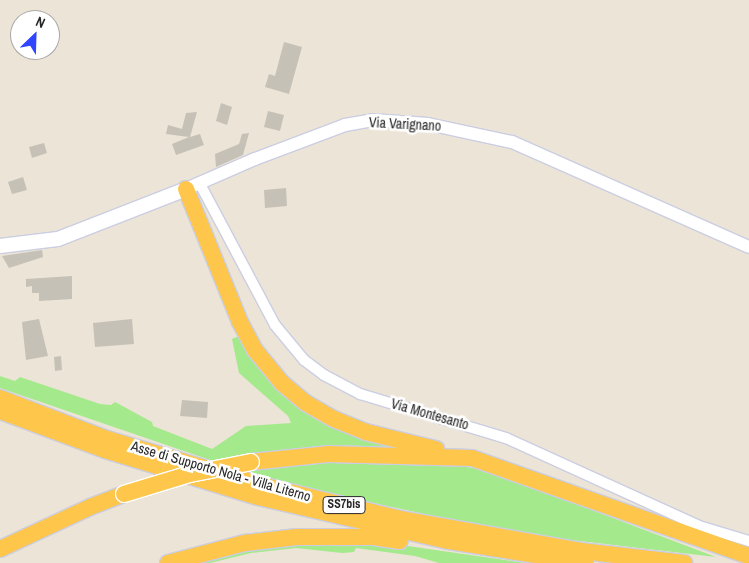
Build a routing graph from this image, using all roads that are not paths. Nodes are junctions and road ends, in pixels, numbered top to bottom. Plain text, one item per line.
1 (193, 187) junction
2 (0, 246) edge
3 (749, 247) edge
4 (5, 405) edge
5 (0, 418) edge
6 (26, 422) junction
7 (472, 458) junction
8 (431, 538) junction
9 (749, 541) edge
10 (0, 550) edge
11 (749, 556) edge
12 (168, 563) edge
13 (585, 563) edge
14 (684, 563) edge

1 - 2 main road, Via Varignano
1 - 3 street, Via Varignano
1 - 7 highway
1 - 9 street, Via Montesanto
4 - 6 highway, Asse di Supporto Nola - Villa Literno / SS7bis
4 - 14 highway, Asse di Supporto Nola - Villa Literno / SS7bis
5 - 6 highway
6 - 8 highway, Asse di Supporto Nola - Villa Literno / SS7bis
7 - 10 highway, bridge
7 - 11 highway
8 - 12 highway
8 - 13 highway, Asse di Supporto Nola - Villa Literno / SS7bis

